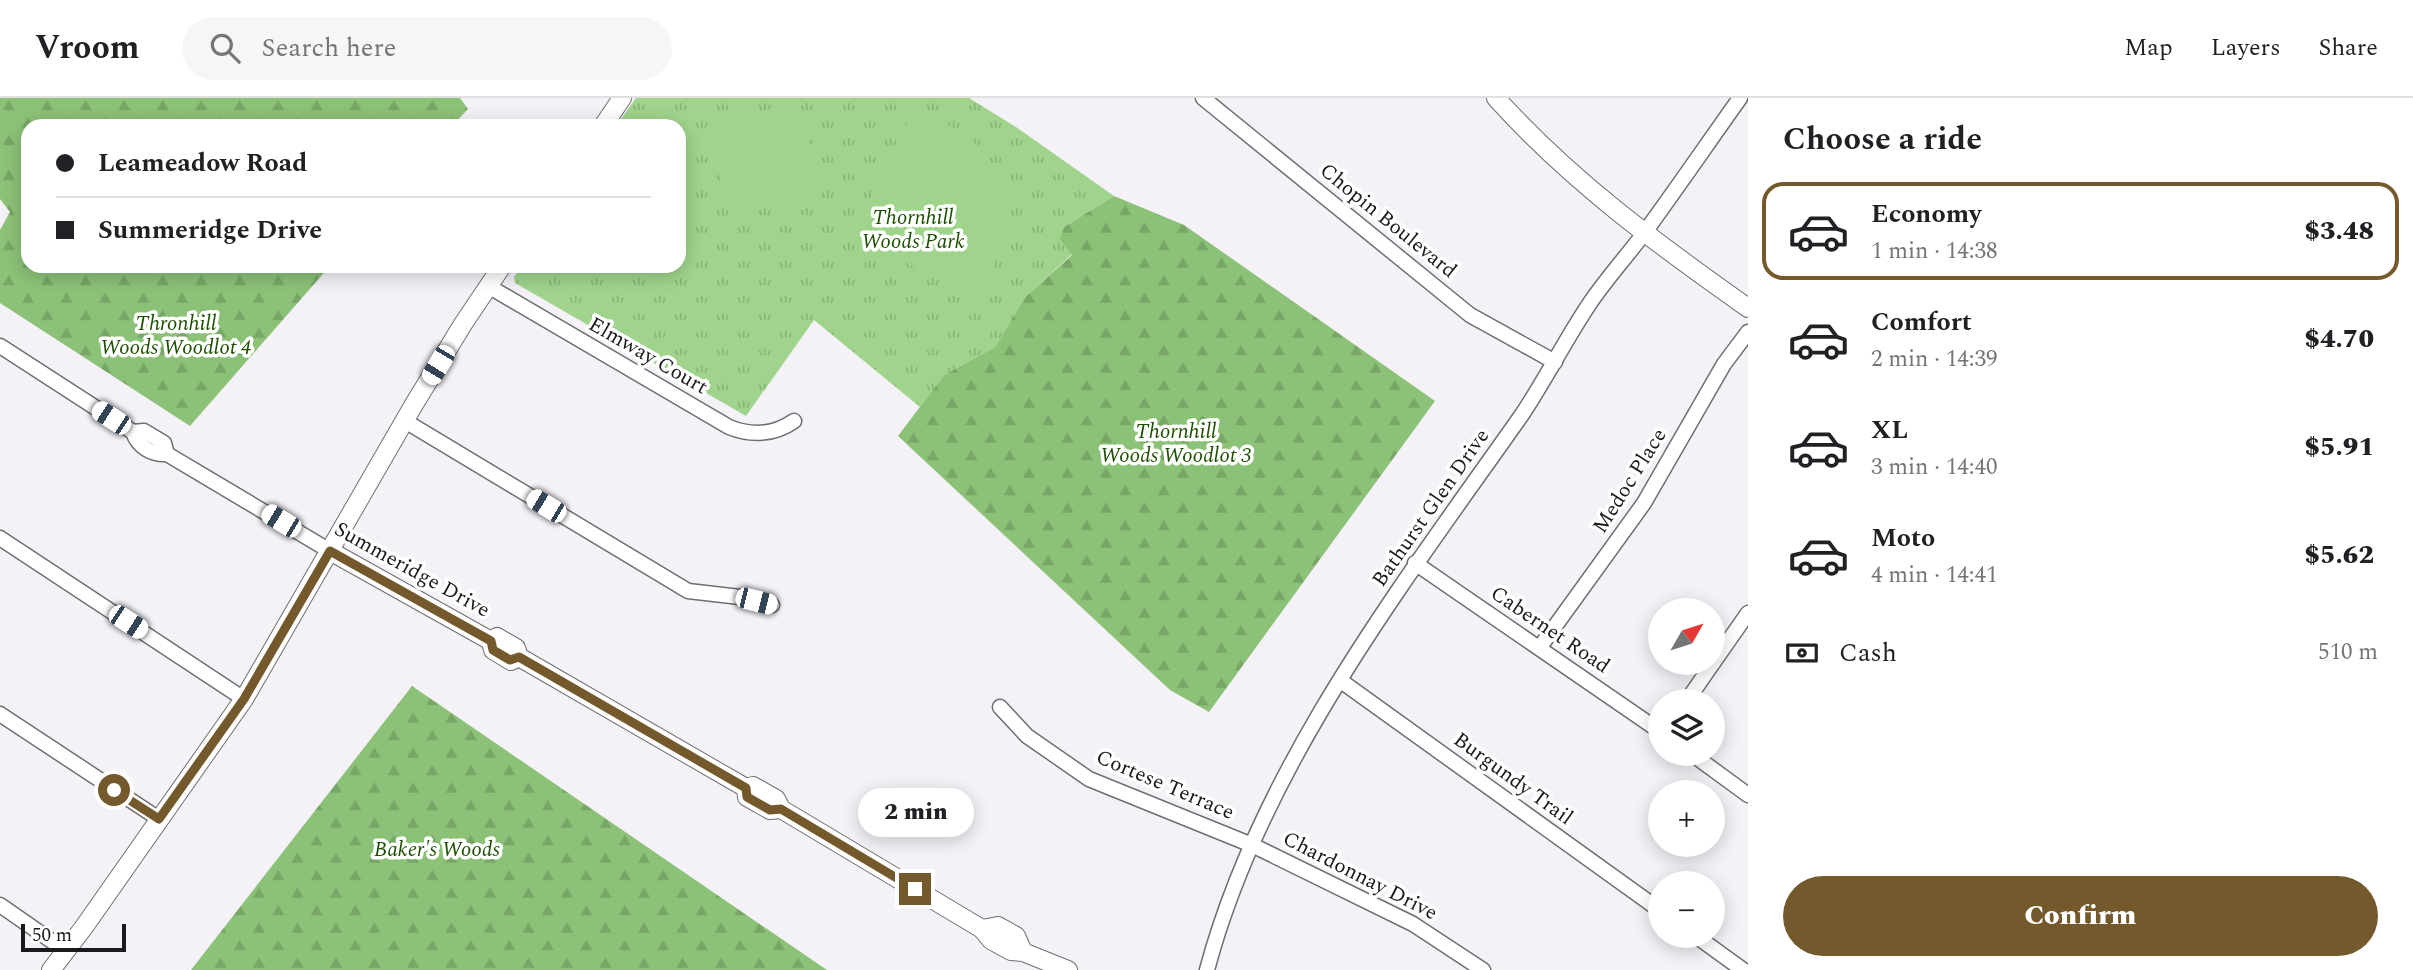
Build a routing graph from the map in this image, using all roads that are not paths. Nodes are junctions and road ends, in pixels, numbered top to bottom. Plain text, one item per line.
1 (622, 98) edge
2 (1203, 98) edge
3 (1496, 98) edge
4 (1740, 98) edge
5 (608, 119) edge
6 (1643, 234) junction
7 (497, 273) edge
8 (488, 286) junction
9 (1748, 308) edge
10 (1748, 332) edge
11 (0, 346) edge
12 (1555, 362) junction
13 (405, 421) junction
14 (794, 421) dead end
15 (0, 538) edge
16 (330, 551) junction
17 (1415, 563) junction
18 (772, 605) dead end
19 (1748, 613) edge
20 (1726, 644) edge
21 (1540, 648) junction
22 (1341, 681) junction
23 (244, 699) junction
24 (1000, 707) dead end
25 (0, 714) edge
26 (1648, 723) edge
27 (1708, 766) edge
28 (1748, 795) edge
29 (159, 819) junction
30 (1252, 845) junction
31 (1648, 902) edge
32 (0, 905) edge
33 (1713, 948) edge
34 (66, 951) junction
35 (51, 970) edge
36 (1068, 970) edge
37 (1207, 970) edge
38 (1483, 970) edge
39 (1743, 970) edge

1 - 5 street
2 - 12 street, Chopin Boulevard
3 - 6 street
4 - 6 street, Bathurst Glen Drive
6 - 9 street
6 - 12 street, Bathurst Glen Drive
7 - 8 street
8 - 13 street
8 - 14 street, Elmway Court
10 - 21 street, Medoc Place
11 - 16 street, Summeridge Drive
12 - 17 street, Bathurst Glen Drive
13 - 16 street
13 - 18 street
15 - 23 street
16 - 23 street
16 - 36 street, Summeridge Drive
17 - 21 street, Cabernet Road
17 - 22 street, Bathurst Glen Drive
19 - 20 street
21 - 26 street, Cabernet Road
22 - 30 street, Bathurst Glen Drive
22 - 31 street, Burgundy Trail
23 - 29 street
24 - 30 street, Cortese Terrace
25 - 29 street
27 - 28 street
29 - 34 street
30 - 37 street, Bathurst Glen Drive
30 - 38 street, Chardonnay Drive
32 - 34 street
33 - 39 street
34 - 35 street

